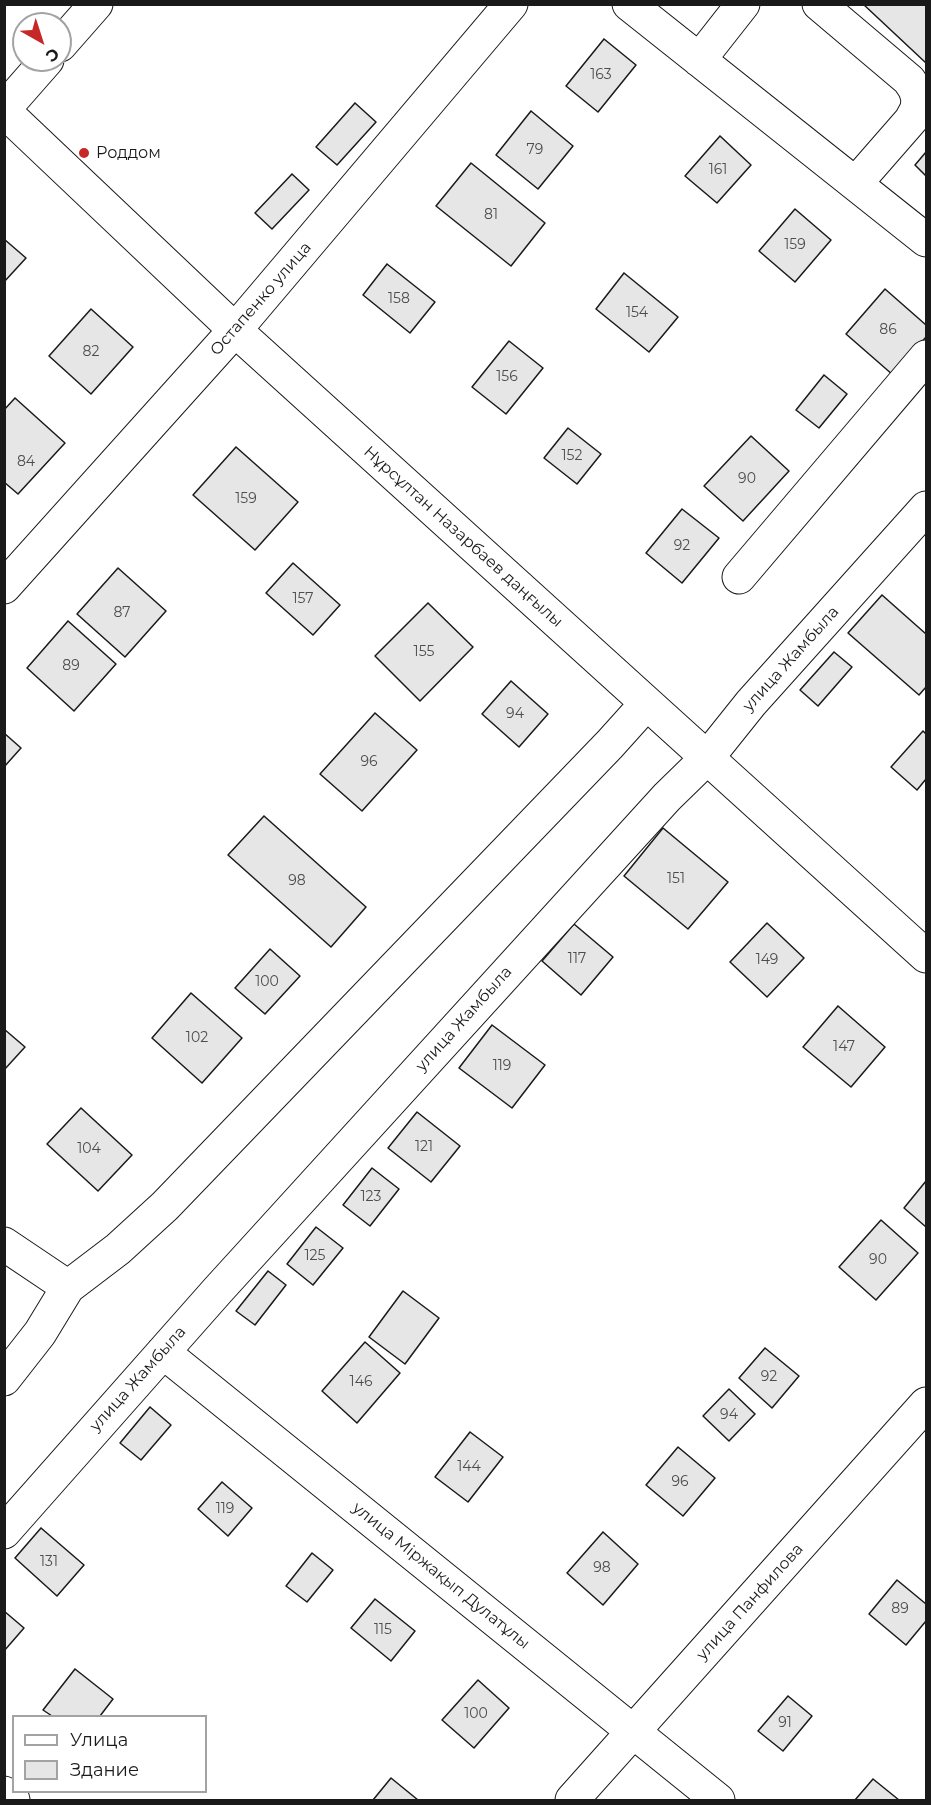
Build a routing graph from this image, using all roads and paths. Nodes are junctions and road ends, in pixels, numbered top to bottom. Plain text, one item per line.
1 (96, 4) edge
2 (511, 4) edge
3 (629, 4) edge
4 (743, 4) edge
5 (819, 4) edge
6 (72, 31) edge
7 (699, 60) junction
8 (36, 72) edge
9 (4, 110) edge
10 (856, 183) junction
11 (927, 240) edge
12 (235, 330) junction
13 (927, 357) edge
14 (927, 508) edge
15 (739, 577) dead end
16 (4, 587) edge
17 (646, 704) junction
18 (707, 758) junction
19 (927, 956) edge
20 (4, 1244) edge
21 (68, 1287) junction
22 (163, 1352) junction
23 (4, 1378) edge
24 (927, 1404) edge
25 (4, 1532) edge
26 (634, 1732) junction
27 (4, 1793) edge
28 (13, 1800) edge
29 (572, 1800) edge
30 (718, 1800) edge

1 - 6 street
2 - 12 street, Остапенко улица
3 - 7 street
4 - 7 street
5 - 10 street
7 - 10 street
8 - 9 street
9 - 12 street, Нұрсұлтан Назарбаев даңғылы
10 - 11 street
12 - 16 street, Остапенко улица
12 - 17 street, Нұрсұлтан Назарбаев даңғылы
13 - 15 street
14 - 18 street, улица Жамбыла
17 - 18 street, Нұрсұлтан Назарбаев даңғылы
17 - 21 street
18 - 19 street, Нұрсұлтан Назарбаев даңғылы
18 - 22 street, улица Жамбыла
20 - 21 street
21 - 23 street
22 - 25 street, улица Жамбыла
22 - 26 street, улица Міржақып Дулатұлы
24 - 26 street, улица Панфилова
26 - 29 street, улица Панфилова
26 - 30 street, улица Міржақып Дулатұлы
27 - 28 street

